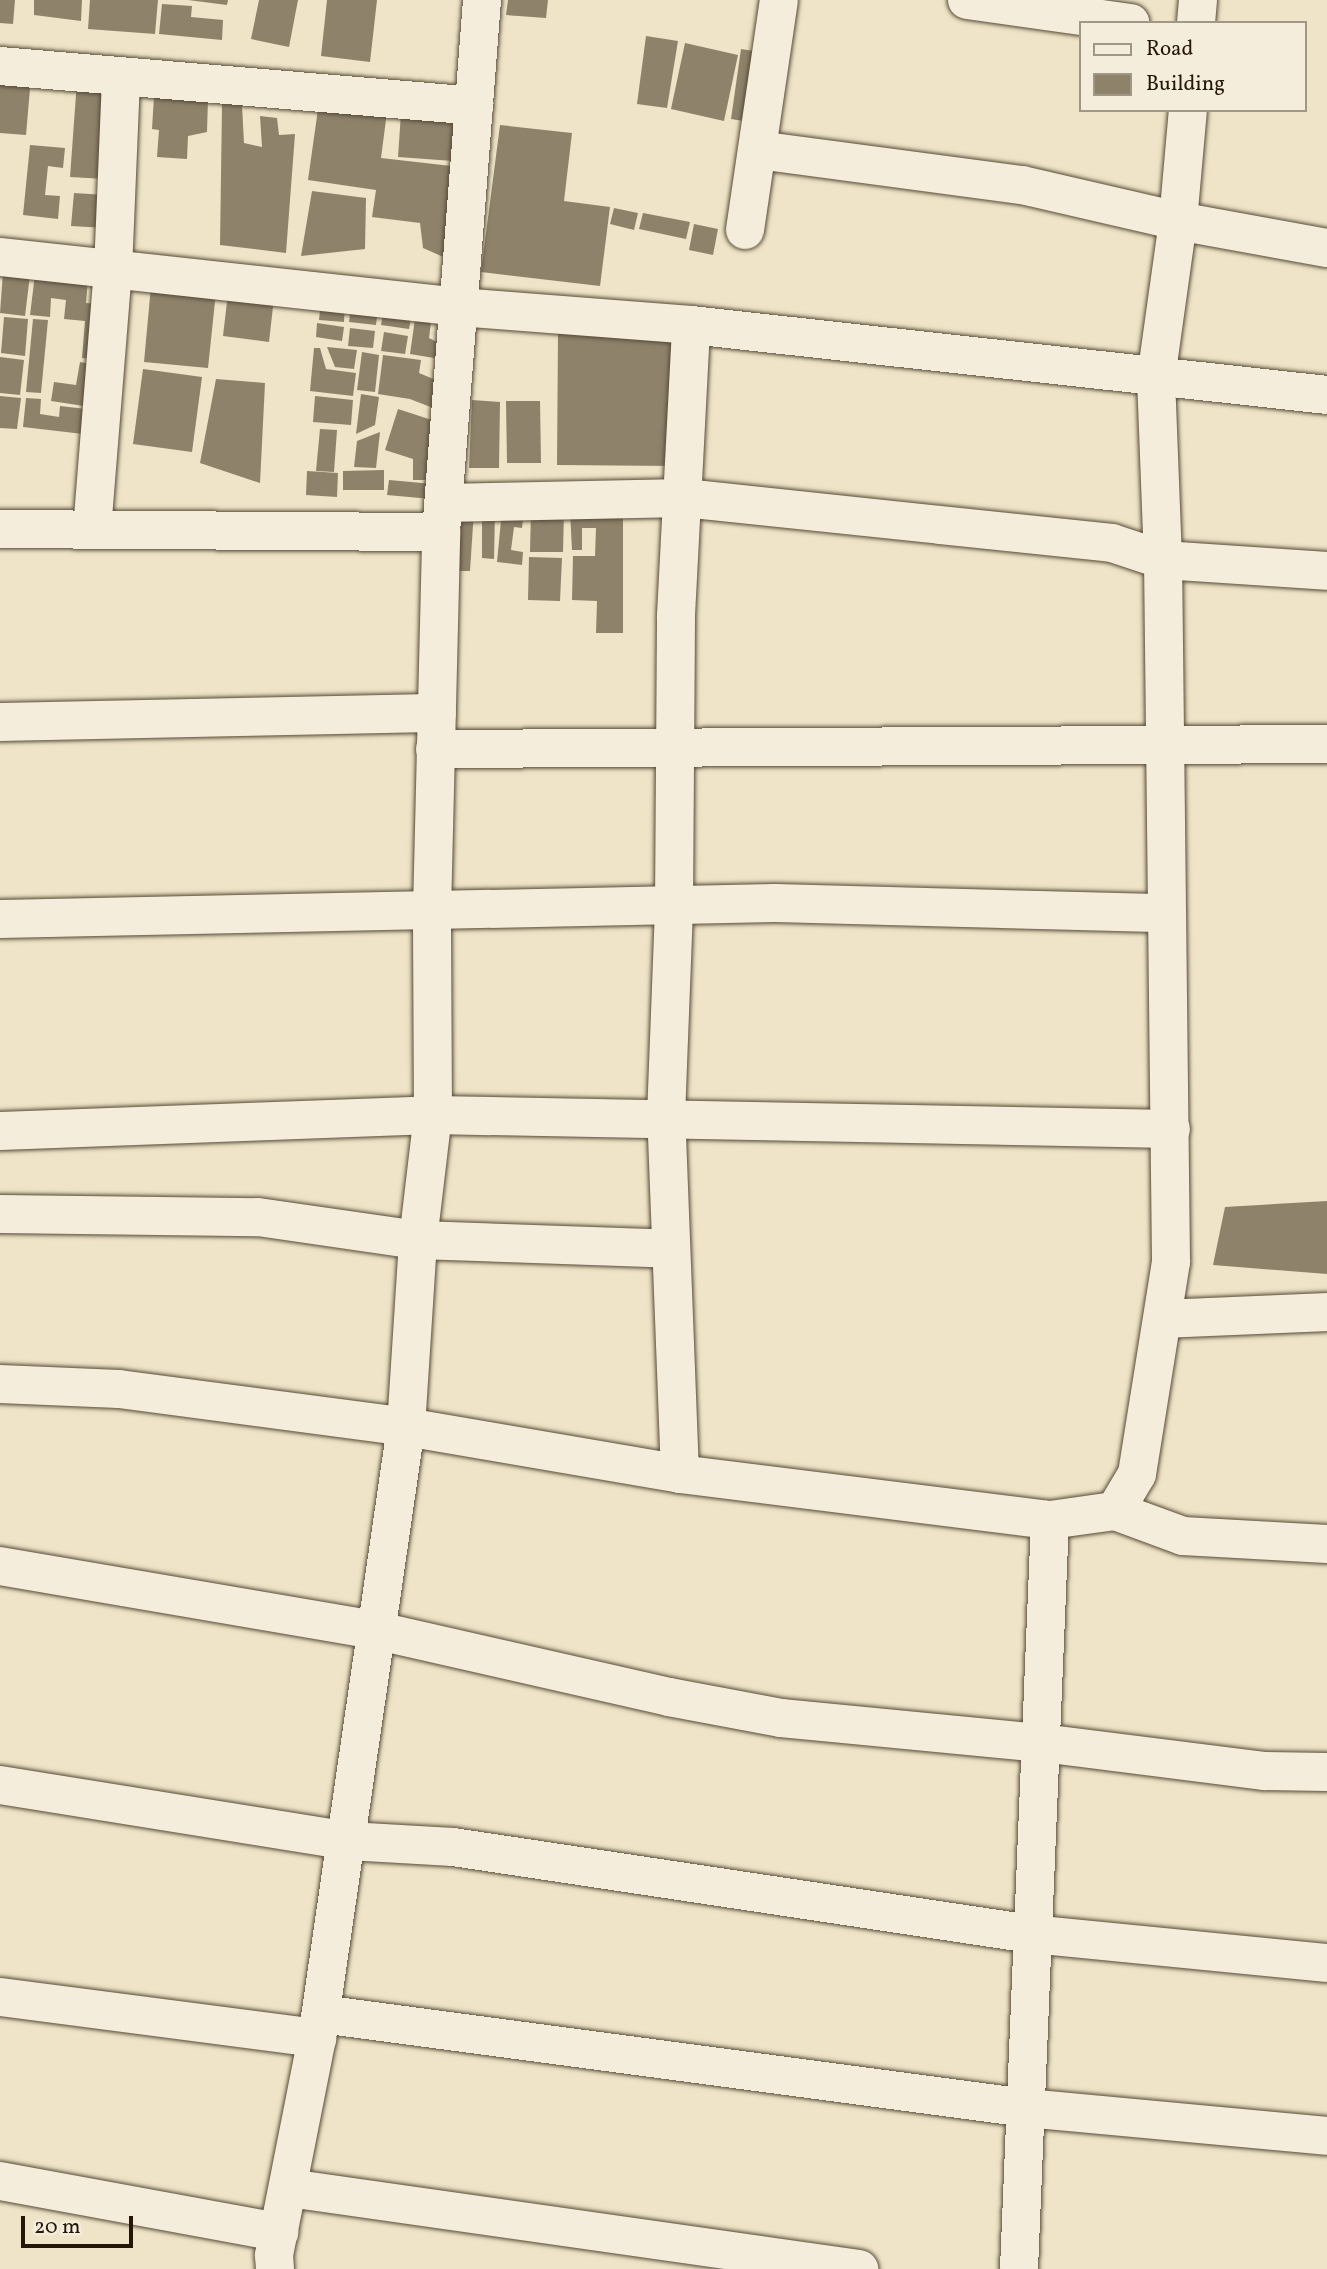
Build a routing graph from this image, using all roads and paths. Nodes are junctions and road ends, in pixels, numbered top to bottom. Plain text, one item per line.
1 (482, 0) edge
2 (779, 0) edge
3 (967, 0) edge
4 (1198, 0) edge
5 (1116, 21) edge
6 (1196, 21) edge
7 (0, 66) edge
8 (121, 78) junction
9 (474, 106) junction
10 (1188, 112) edge
11 (758, 150) junction
12 (1178, 221) junction
13 (745, 230) dead end
14 (1327, 248) edge
15 (0, 257) edge
16 (113, 270) junction
17 (458, 307) junction
18 (691, 325) junction
19 (1156, 378) junction
20 (1327, 396) edge
21 (684, 498) junction
22 (443, 518) junction
23 (0, 529) edge
24 (92, 530) junction
25 (1163, 560) junction
26 (1327, 571) edge
27 (0, 722) edge
28 (436, 731) junction
29 (1163, 743) junction
30 (1327, 744) edge
31 (676, 747) junction
32 (674, 905) junction
33 (432, 911) junction
34 (1166, 913) junction
35 (0, 919) edge
36 (433, 1115) junction
37 (666, 1117) junction
38 (1171, 1129) junction
39 (0, 1131) edge
40 (0, 1214) edge
41 (418, 1240) junction
42 (671, 1249) junction
43 (1327, 1312) edge
44 (1163, 1319) junction
45 (0, 1384) edge
46 (406, 1427) junction
47 (680, 1474) junction
48 (1115, 1511) junction
49 (1050, 1520) junction
50 (1327, 1544) edge
51 (0, 1566) edge
52 (374, 1630) junction
53 (1042, 1743) junction
54 (1327, 1772) edge
55 (0, 1785) edge
56 (348, 1841) junction
57 (1031, 1934) junction
58 (1327, 1963) edge
59 (0, 1997) edge
60 (319, 2026) junction
61 (1026, 2108) junction
62 (1327, 2136) edge
63 (0, 2181) edge
64 (289, 2188) junction
65 (277, 2251) edge
66 (859, 2269) edge
67 (1018, 2269) edge

1 - 9 street
2 - 11 street
3 - 5 street
4 - 6 street
7 - 8 street
8 - 9 street
8 - 16 street
9 - 17 street
10 - 12 street
11 - 12 street
11 - 13 street
12 - 14 street
12 - 19 street
15 - 16 street
16 - 17 street
16 - 24 street
17 - 18 street
17 - 22 street
18 - 19 street
18 - 21 street
19 - 20 street
19 - 25 street
21 - 22 street
21 - 25 street
21 - 31 street
22 - 24 street
22 - 28 street
23 - 24 street
25 - 26 street
25 - 29 street
27 - 28 street
28 - 31 street
28 - 33 street
29 - 30 street
29 - 31 street
29 - 34 street
31 - 32 street
32 - 33 street
32 - 34 street
32 - 37 street
33 - 35 street
33 - 36 street
34 - 38 street
36 - 37 street
36 - 39 street
36 - 41 street
37 - 38 street
37 - 42 street
38 - 44 street
40 - 41 street
41 - 42 street
41 - 46 street
42 - 47 street
43 - 44 street
44 - 48 street
45 - 46 street
46 - 47 street
46 - 52 street
47 - 49 street
48 - 49 street
48 - 50 street
49 - 53 street
51 - 52 street
52 - 53 street
52 - 56 street
53 - 54 street
53 - 57 street
55 - 56 street
56 - 57 street
56 - 60 street
57 - 58 street
57 - 61 street
59 - 60 street
60 - 61 street
60 - 64 street
61 - 62 street
61 - 67 street
63 - 65 street
64 - 65 street
64 - 66 street

